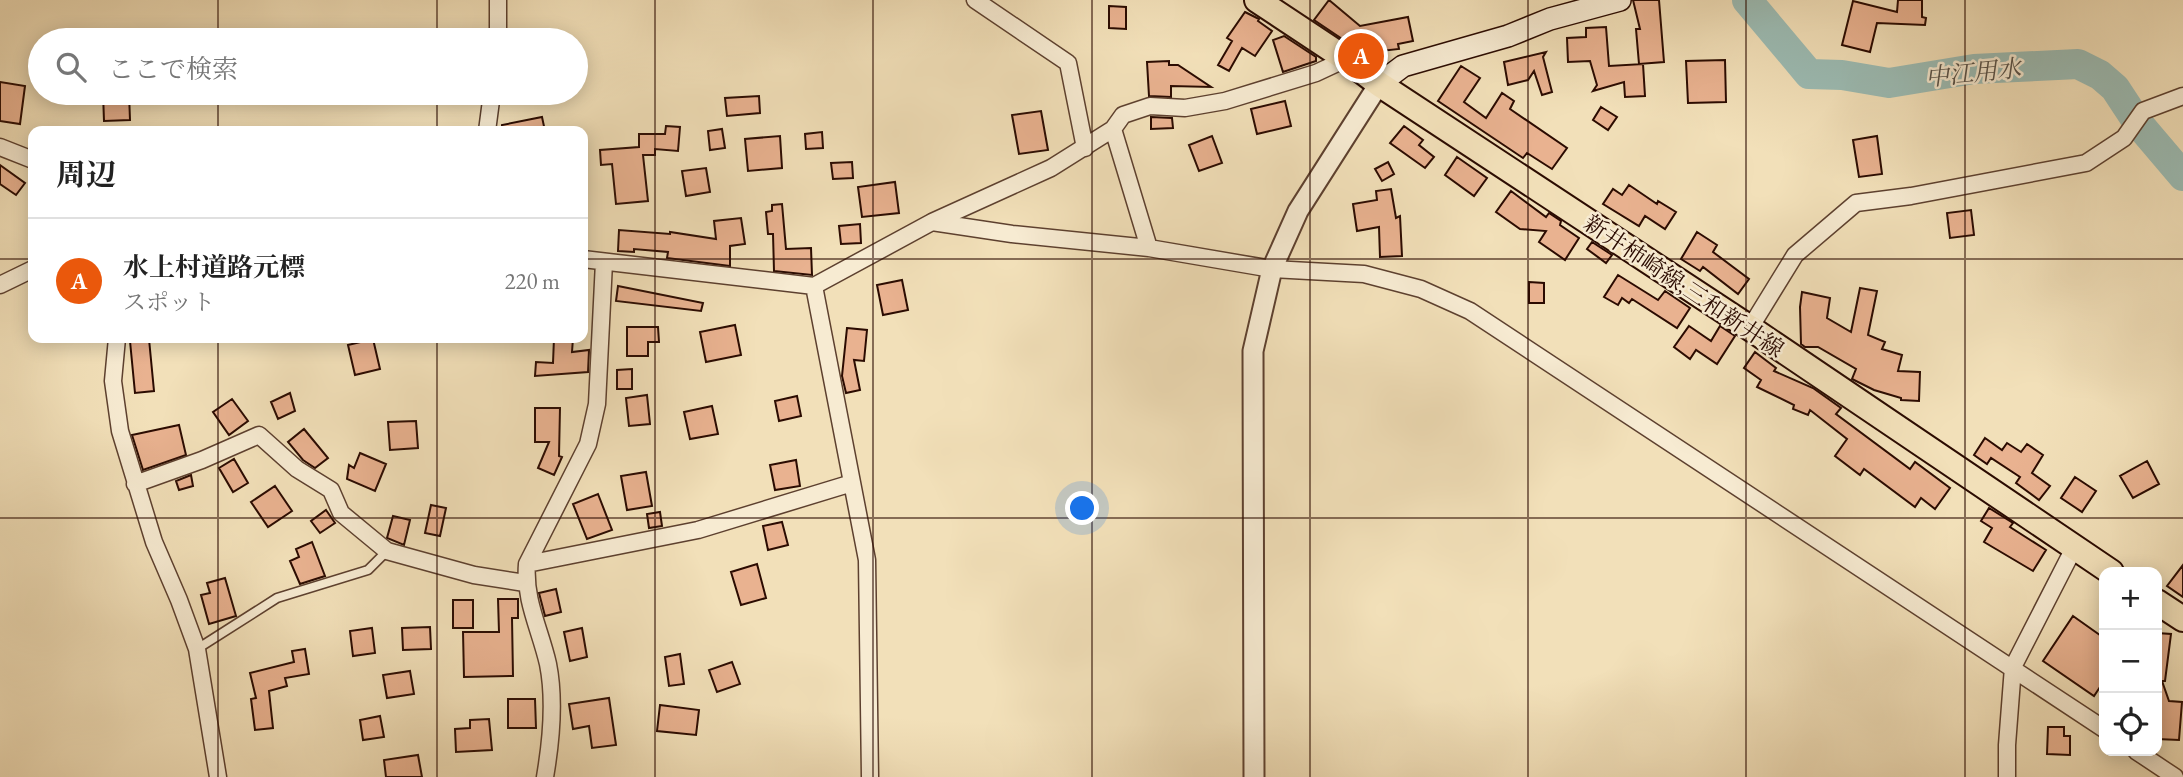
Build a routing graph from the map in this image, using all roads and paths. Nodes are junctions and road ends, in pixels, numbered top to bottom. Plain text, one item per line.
1 (498, 0) edge
2 (975, 0) edge
3 (1257, 0) edge
4 (1620, 0) edge
5 (498, 28) edge
6 (1346, 59) junction
7 (1379, 84) junction
8 (2183, 96) edge
9 (490, 105) edge
10 (488, 126) edge
11 (1113, 129) junction
12 (0, 147) edge
13 (1085, 148) junction
14 (28, 158) edge
15 (932, 222) junction
16 (1149, 248) junction
17 (588, 260) edge
18 (604, 262) junction
19 (1272, 270) junction
20 (28, 271) edge
21 (0, 285) edge
22 (814, 286) junction
23 (1750, 328) junction
24 (117, 343) edge
25 (852, 482) junction
26 (135, 484) junction
27 (2074, 548) junction
28 (387, 551) junction
29 (527, 564) junction
30 (2103, 567) edge
31 (525, 583) junction
32 (2162, 605) edge
33 (2183, 619) edge
34 (197, 649) junction
35 (2014, 667) junction
36 (2099, 726) edge
37 (2144, 756) edge
38 (218, 777) edge
39 (545, 777) edge
40 (870, 777) edge
41 (1254, 777) edge
42 (2007, 777) edge
43 (2175, 777) edge

1 - 5 street
2 - 13 street
3 - 6 main road, 新井柿崎線;三和新井線
4 - 7 main road
6 - 7 main road, 新井柿崎線;三和新井線
6 - 11 street
7 - 19 street
7 - 23 main road, 新井柿崎線;三和新井線
8 - 23 street
9 - 10 street
11 - 13 street
11 - 16 street
12 - 14 street
13 - 15 street
15 - 16 street
15 - 22 street
16 - 19 street
17 - 18 street
18 - 22 street
18 - 29 street
19 - 35 street
19 - 41 street
20 - 21 street
22 - 25 street
23 - 27 main road, 新井柿崎線;三和新井線
24 - 26 street
25 - 29 street
25 - 40 street
26 - 28 street
26 - 34 street
27 - 30 main road, 新井柿崎線;三和新井線
27 - 35 street
28 - 31 street
28 - 34 lane
29 - 31 street
31 - 39 street
32 - 33 main road
34 - 38 street
35 - 36 street
35 - 42 street
37 - 43 street

